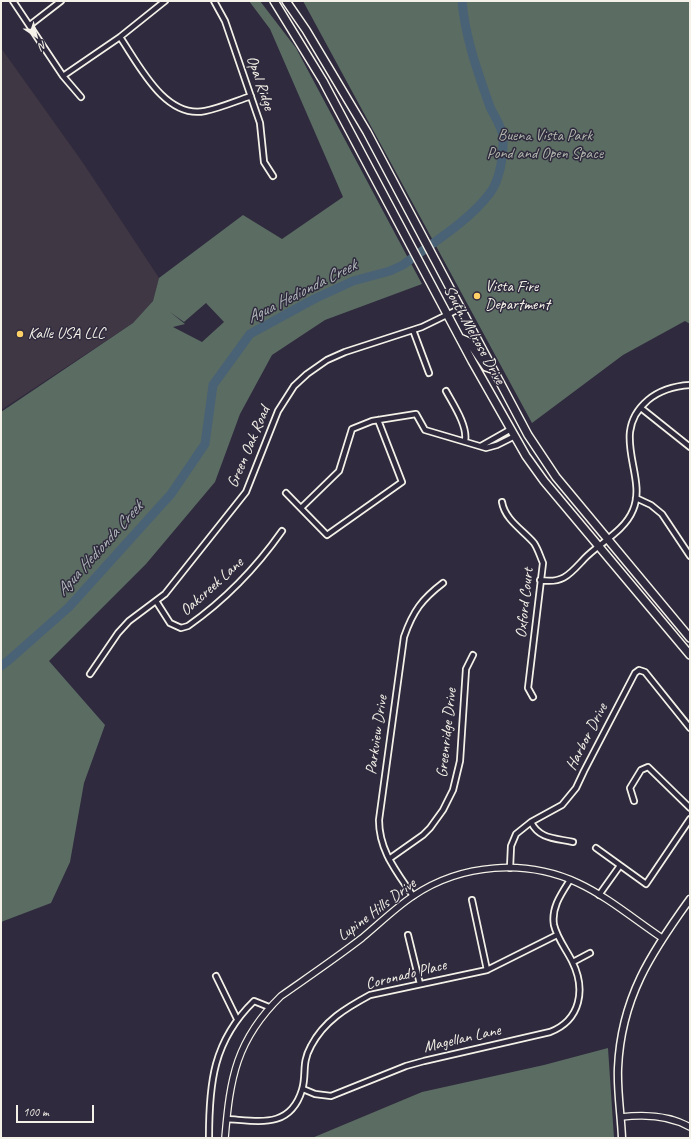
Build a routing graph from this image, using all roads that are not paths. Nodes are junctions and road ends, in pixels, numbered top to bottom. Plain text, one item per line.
1 (13, 1) edge
2 (61, 1) edge
3 (165, 1) edge
4 (214, 1) edge
5 (274, 1) edge
6 (286, 1) edge
7 (30, 25) junction
8 (120, 37) junction
9 (63, 76) junction
10 (251, 96) junction
11 (80, 97) dead end
12 (273, 176) dead end
13 (460, 308) junction
14 (447, 316) junction
15 (412, 330) junction
16 (460, 338) junction
17 (492, 368) junction
18 (429, 373) dead end
19 (690, 385) edge
20 (446, 391) dead end
21 (641, 408) junction
22 (378, 420) junction
23 (511, 429) junction
24 (515, 436) junction
25 (465, 441) junction
26 (481, 446) junction
27 (690, 447) edge
28 (286, 493) dead end
29 (636, 498) junction
30 (502, 502) dead end
31 (300, 508) junction
32 (282, 531) dead end
33 (607, 539) junction
34 (599, 547) junction
35 (690, 556) edge
36 (540, 580) junction
37 (443, 583) dead end
38 (156, 601) junction
39 (690, 638) edge
40 (690, 654) edge
41 (473, 655) dead end
42 (90, 674) dead end
43 (533, 697) dead end
44 (690, 728) edge
45 (634, 801) dead end
46 (690, 808) edge
47 (690, 819) edge
48 (531, 822) junction
49 (573, 842) dead end
50 (596, 848) dead end
51 (389, 859) junction
52 (619, 867) junction
53 (510, 868) junction
54 (570, 880) junction
55 (599, 895) junction
56 (413, 896) junction
57 (690, 899) edge
58 (472, 900) dead end
59 (408, 935) dead end
60 (558, 935) junction
61 (662, 938) junction
62 (590, 953) dead end
63 (573, 962) junction
64 (487, 970) junction
65 (216, 976) dead end
66 (420, 984) junction
67 (269, 1007) junction
68 (238, 1019) junction
69 (303, 1089) junction
70 (621, 1118) junction
71 (227, 1119) junction
72 (690, 1127) edge
73 (209, 1138) edge
74 (225, 1138) edge
75 (622, 1138) edge

1 - 7 street
2 - 7 street
3 - 8 street
4 - 10 street, Opal Ridge
5 - 14 main road, South Melrose Drive
6 - 13 main road, South Melrose Drive
7 - 9 street
8 - 9 street
8 - 10 street
9 - 11 street
10 - 12 street, Opal Ridge
13 - 14 street, Green Oak Road
13 - 17 main road, South Melrose Drive
14 - 15 street, Green Oak Road
14 - 16 main road, South Melrose Drive
15 - 18 street
15 - 38 street, Green Oak Road
16 - 17 main road
16 - 23 main road, South Melrose Drive
17 - 33 main road, South Melrose Drive
19 - 21 street
20 - 25 street
21 - 27 street
21 - 29 street
22 - 25 street
22 - 31 street
22 - 31 street
23 - 24 main road, South Melrose Drive
23 - 26 street
24 - 26 street
24 - 34 main road, South Melrose Drive
25 - 26 street
28 - 31 street
29 - 33 street
29 - 35 street
30 - 36 street, Oxford Court
32 - 38 street, Oakcreek Lane
33 - 34 street
33 - 39 main road, South Melrose Drive
34 - 36 street
34 - 40 main road, South Melrose Drive
36 - 43 street, Oxford Court
37 - 51 street, Parkview Drive
38 - 42 street, Green Oak Road
41 - 51 street, Greenridge Drive
44 - 48 street, Harbor Drive
45 - 46 street
47 - 52 street
48 - 49 street
48 - 53 street, Harbor Drive
50 - 52 street
51 - 56 street, Parkview Drive
52 - 55 street
53 - 54 street, Lupine Hills Drive
53 - 56 street, Lupine Hills Drive
54 - 55 street, Lupine Hills Drive
54 - 60 street, Magellan Lane
55 - 61 street, Lupine Hills Drive
56 - 67 street, Lupine Hills Drive
57 - 61 main road
58 - 64 street
59 - 66 street
60 - 63 street, Magellan Lane
60 - 64 street, Coronado Place
61 - 70 main road
62 - 63 street
63 - 69 street, Magellan Lane
64 - 66 street, Coronado Place
65 - 68 street
66 - 69 street, Coronado Place
67 - 68 street
67 - 71 street, Lupine Hills Drive
68 - 73 street
69 - 71 street, Coronado Place
70 - 72 street
70 - 75 main road
71 - 74 street, Lupine Hills Drive

